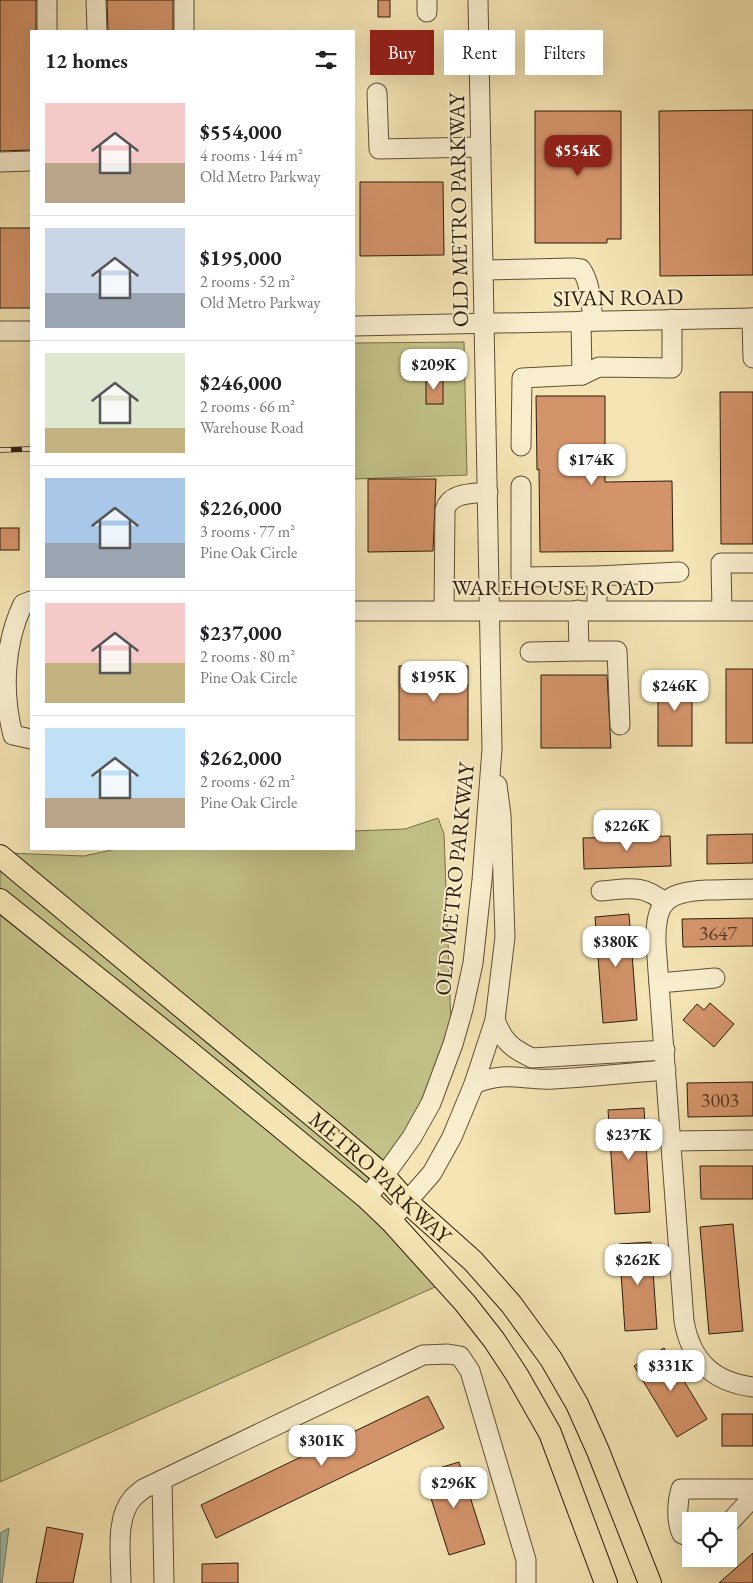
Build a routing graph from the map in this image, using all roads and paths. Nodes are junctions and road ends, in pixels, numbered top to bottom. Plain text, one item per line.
1 (47, 0) edge
2 (96, 0) edge
3 (184, 0) edge
4 (478, 0) edge
5 (47, 30) edge
6 (97, 30) edge
7 (184, 30) edge
8 (377, 93) dead end
9 (481, 147) junction
10 (30, 161) edge
11 (0, 162) edge
12 (483, 270) junction
13 (753, 318) edge
14 (672, 319) junction
15 (587, 321) junction
16 (484, 324) junction
17 (355, 326) edge
18 (0, 331) edge
19 (30, 331) edge
20 (753, 358) edge
21 (582, 375) junction
22 (521, 446) dead end
23 (521, 486) dead end
24 (488, 492) junction
25 (753, 563) edge
26 (679, 572) dead end
27 (597, 576) junction
28 (30, 601) edge
29 (444, 610) junction
30 (490, 610) junction
31 (578, 610) junction
32 (597, 610) junction
33 (722, 610) junction
34 (753, 610) edge
35 (355, 611) edge
36 (578, 651) junction
37 (530, 652) dead end
38 (620, 725) dead end
39 (30, 739) edge
40 (492, 749) junction
41 (0, 856) edge
42 (482, 880) junction
43 (753, 889) edge
44 (601, 891) dead end
45 (0, 900) edge
46 (664, 903) junction
47 (505, 928) junction
48 (715, 978) dead end
49 (659, 983) junction
50 (494, 1020) junction
51 (665, 1050) junction
52 (616, 1053) junction
53 (532, 1058) junction
54 (666, 1070) junction
55 (618, 1074) junction
56 (533, 1078) junction
57 (474, 1084) junction
58 (753, 1140) edge
59 (671, 1141) junction
60 (384, 1176) junction
61 (366, 1198) junction
62 (408, 1202) junction
63 (391, 1221) junction
64 (753, 1387) edge
65 (162, 1480) junction
66 (753, 1489) edge
67 (753, 1497) edge
68 (737, 1515) edge
69 (682, 1534) edge
70 (121, 1583) edge
71 (164, 1583) edge
72 (526, 1583) edge
73 (606, 1583) edge
74 (650, 1583) edge

1 - 5 street
2 - 6 street
3 - 7 street
4 - 9 street, OLD METRO PARKWAY
8 - 9 street
9 - 12 street, OLD METRO PARKWAY
10 - 11 street
12 - 15 street
12 - 16 street, OLD METRO PARKWAY
13 - 14 street, SIVAN ROAD
13 - 20 street
14 - 15 street, SIVAN ROAD
14 - 21 street
15 - 16 street, SIVAN ROAD
15 - 21 street
16 - 17 street, SIVAN ROAD
16 - 24 street, OLD METRO PARKWAY
18 - 19 street
21 - 22 street
23 - 27 street
24 - 29 street
24 - 30 street, OLD METRO PARKWAY
25 - 33 street
26 - 27 street
27 - 32 street
28 - 39 street
29 - 30 street, WAREHOUSE ROAD
29 - 35 street, WAREHOUSE ROAD
30 - 31 street, WAREHOUSE ROAD
30 - 40 street, OLD METRO PARKWAY
31 - 32 street, WAREHOUSE ROAD
31 - 36 street
32 - 33 street, WAREHOUSE ROAD
33 - 34 street, WAREHOUSE ROAD
36 - 37 street
36 - 38 street
40 - 42 street, OLD METRO PARKWAY
40 - 47 street, OLD METRO PARKWAY
41 - 60 main road, METRO PARKWAY
42 - 47 street
42 - 60 street, OLD METRO PARKWAY
43 - 46 street
44 - 46 street
45 - 61 main road, METRO PARKWAY
46 - 49 street
47 - 50 street, OLD METRO PARKWAY
48 - 49 street
49 - 51 street
50 - 53 street
50 - 57 street, OLD METRO PARKWAY
51 - 52 street
51 - 54 street
52 - 53 street
52 - 55 street
53 - 56 street
54 - 55 street
54 - 59 street
55 - 56 street
56 - 57 street
57 - 62 street, OLD METRO PARKWAY
58 - 59 street
59 - 64 street
60 - 61 street, OLD METRO PARKWAY
60 - 62 main road, METRO PARKWAY
61 - 63 main road, METRO PARKWAY
62 - 63 street, OLD METRO PARKWAY
62 - 74 main road, METRO PARKWAY
63 - 73 main road, METRO PARKWAY
65 - 70 street
65 - 71 street
65 - 72 street
66 - 69 street
67 - 68 street

